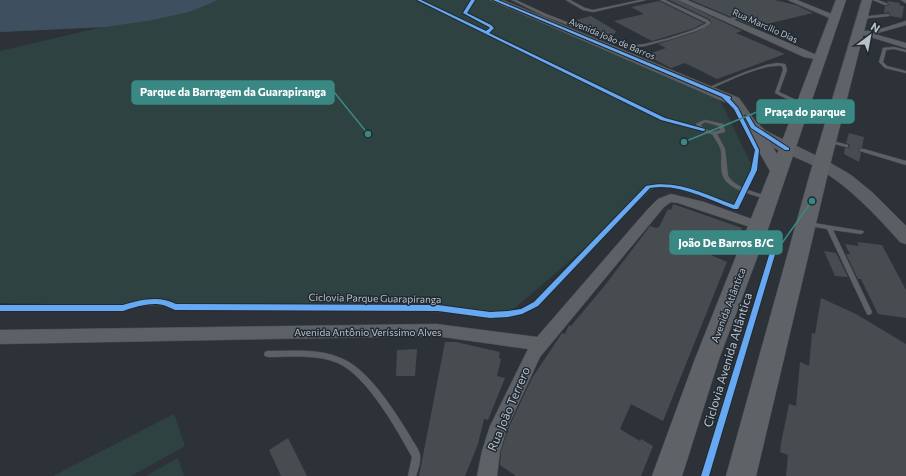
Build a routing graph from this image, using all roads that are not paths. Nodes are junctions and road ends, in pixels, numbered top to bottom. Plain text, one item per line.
1 (495, 0) edge
2 (514, 0) edge
3 (568, 0) edge
4 (644, 0) edge
5 (662, 0) edge
6 (681, 0) edge
7 (791, 0) edge
8 (841, 0) edge
9 (866, 0) edge
10 (875, 0) edge
11 (886, 4) dead end
12 (888, 15) dead end
13 (740, 16) dead end
14 (835, 17) junction
15 (727, 20) junction
16 (906, 23) edge
17 (859, 27) junction
18 (906, 46) edge
19 (906, 51) edge
20 (820, 58) junction
21 (906, 72) edge
22 (708, 89) junction
23 (803, 105) junction
24 (753, 127) junction
25 (714, 133) junction
26 (828, 141) junction
27 (846, 146) dead end
28 (787, 148) junction
29 (862, 150) dead end
30 (906, 163) edge
31 (822, 164) junction
32 (779, 172) junction
33 (769, 198) junction
34 (806, 224) junction
35 (759, 226) junction
36 (829, 227) junction
37 (861, 232) dead end
38 (906, 238) edge
39 (870, 312) dead end
40 (0, 337) edge
41 (540, 344) junction
42 (268, 354) dead end
43 (412, 476) edge
44 (487, 476) edge
45 (667, 476) edge
46 (741, 476) edge

1 - 22 street, Avenida João de Barros
2 - 5 lane
3 - 4 lane
6 - 15 street, Rua Marcilio Dias
7 - 14 street
8 - 14 main road, Avenida Atlântica
9 - 17 main road
10 - 11 lane
12 - 17 lane
13 - 15 lane
14 - 20 main road, Avenida Atlântica
15 - 20 street, Rua Marcilio Dias
16 - 17 street
17 - 18 street
17 - 26 main road
19 - 21 lane
20 - 23 main road, Avenida Atlântica
22 - 23 lane
22 - 24 street, Avenida João de Barros
23 - 28 main road, Avenida Atlântica
24 - 28 street, Avenida João de Barros
24 - 32 main road
25 - 25 lane
25 - 33 lane
26 - 27 lane
26 - 31 main road
28 - 31 street, Avenida João de Barros
28 - 32 main road, Avenida Atlântica
29 - 30 lane
31 - 34 main road
31 - 38 street, Avenida João de Barros
32 - 33 main road, Avenida Atlântica
33 - 35 main road, Avenida Atlântica
34 - 36 lane
34 - 46 main road
35 - 41 street
35 - 45 main road, Avenida Atlântica
36 - 37 lane
36 - 39 lane
40 - 41 street, Avenida Antônio Veríssimo Alves
41 - 44 street, Rua João Terrero
42 - 43 lane

